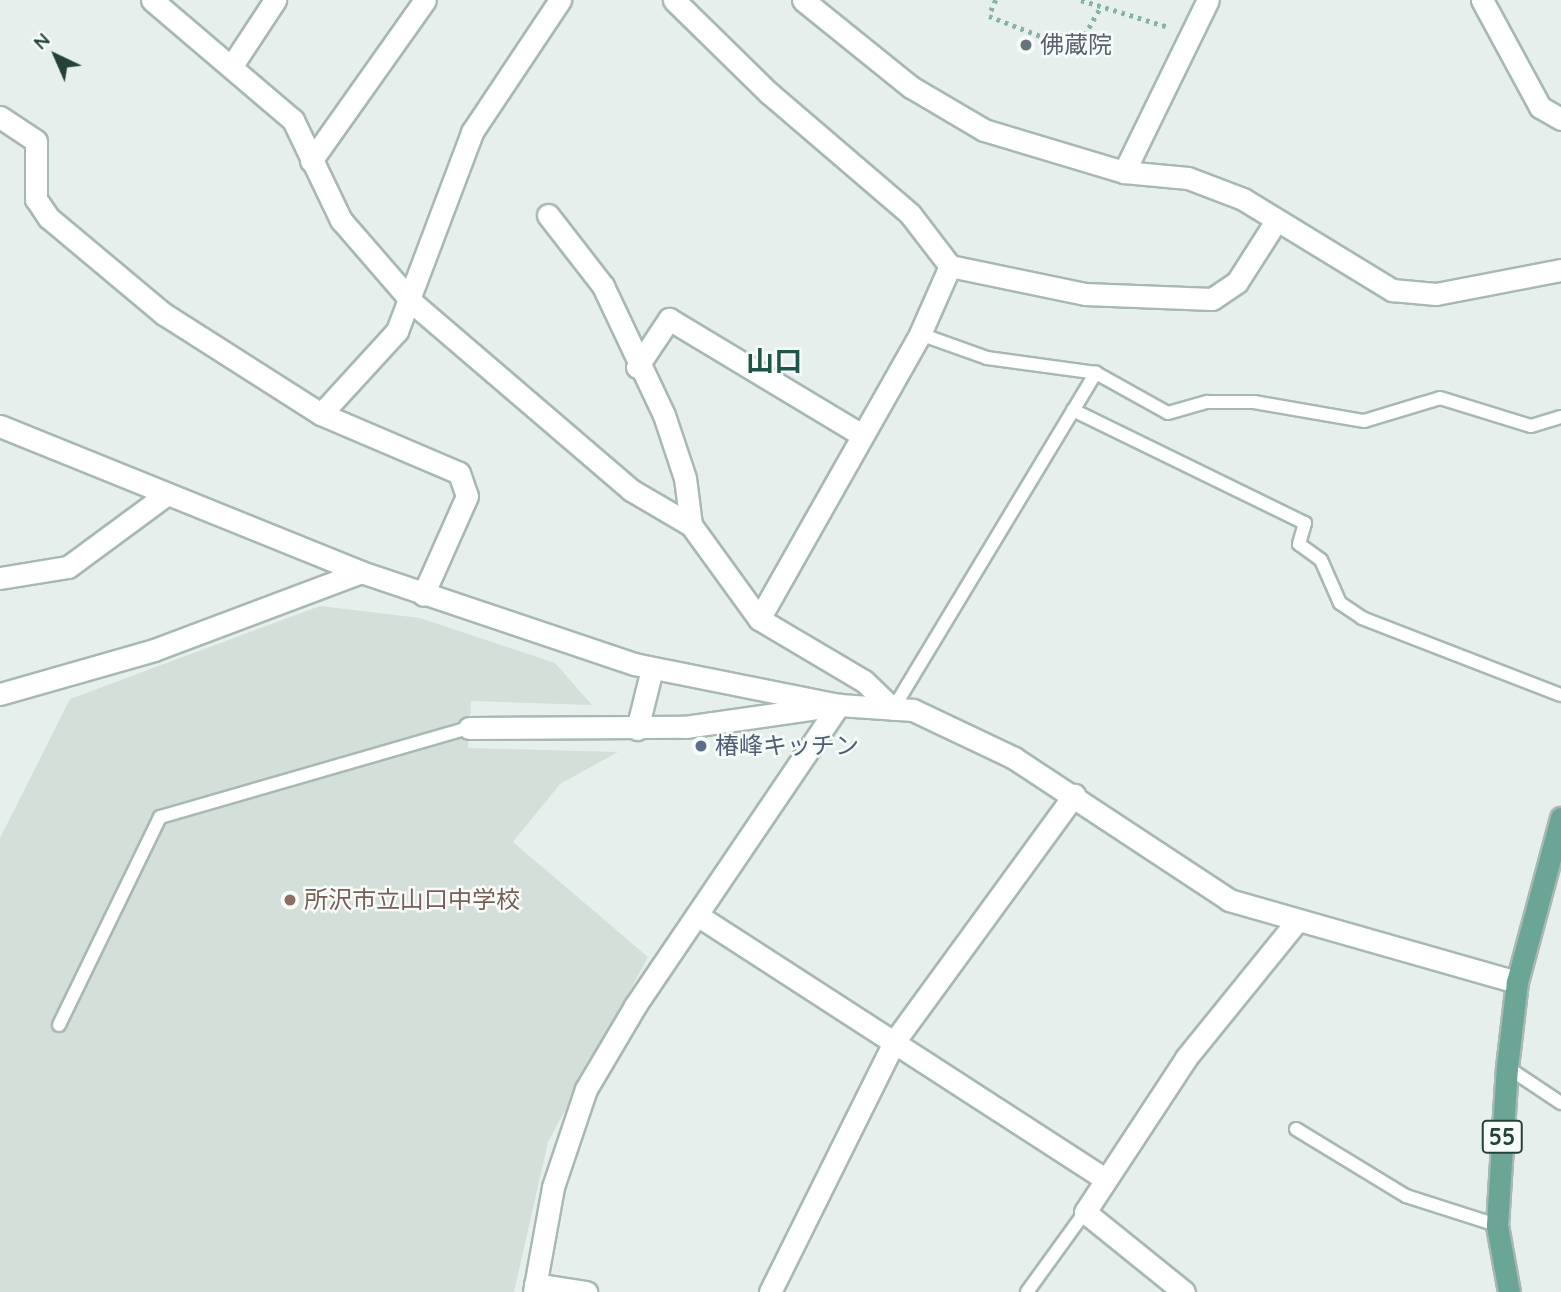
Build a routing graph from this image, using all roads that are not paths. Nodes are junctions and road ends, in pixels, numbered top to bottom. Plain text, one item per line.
1 (152, 0) edge
2 (275, 0) edge
3 (425, 0) edge
4 (560, 0) edge
5 (674, 0) edge
6 (803, 0) edge
7 (1208, 0) edge
8 (1482, 0) edge
9 (233, 64) junction
10 (0, 117) edge
11 (1561, 119) edge
12 (311, 161) junction
13 (1124, 172) junction
14 (548, 215) dead end
15 (1276, 221) junction
16 (950, 266) junction
17 (1561, 270) edge
18 (413, 303) junction
19 (919, 334) junction
20 (637, 367) junction
21 (1096, 373) junction
22 (1073, 410) junction
23 (321, 414) junction
24 (1561, 417) edge
25 (0, 426) edge
26 (862, 435) junction
27 (163, 497) junction
28 (691, 525) junction
29 (361, 572) junction
30 (0, 578) edge
31 (424, 595) junction
32 (759, 619) junction
33 (652, 669) junction
34 (0, 694) edge
35 (1561, 695) edge
36 (839, 705) junction
37 (893, 709) junction
38 (469, 728) joint
39 (637, 729) junction
40 (1074, 794) junction
41 (1561, 818) edge
42 (697, 915) junction
43 (1296, 922) junction
44 (1517, 982) junction
45 (60, 1025) dead end
46 (894, 1042) junction
47 (1507, 1067) junction
48 (1561, 1103) edge
49 (1296, 1129) dead end
50 (1106, 1180) junction
51 (1085, 1212) junction
52 (1497, 1226) junction
53 (534, 1288) edge
54 (586, 1292) edge
55 (770, 1292) edge
56 (1027, 1292) edge
57 (1184, 1292) edge
58 (1509, 1292) edge

1 - 9 street
2 - 9 street
3 - 12 street
4 - 18 street
5 - 16 street
6 - 13 street
7 - 13 street
8 - 11 street
9 - 12 street
10 - 23 street
12 - 18 street
13 - 15 street
14 - 20 street
15 - 16 street
15 - 17 street
16 - 19 street
18 - 23 street
18 - 28 street
19 - 21 lane
19 - 26 street
20 - 26 street
20 - 28 street
21 - 22 lane
21 - 24 lane
22 - 35 lane
22 - 37 lane
23 - 31 street
25 - 27 street
26 - 32 street
27 - 29 street
27 - 30 street
28 - 32 street
29 - 31 street
29 - 34 street
31 - 33 street
32 - 37 street
33 - 36 street
33 - 39 street
36 - 37 street
36 - 39 street
36 - 42 street
37 - 40 street
38 - 39 street
38 - 45 lane
40 - 43 street
40 - 46 street
41 - 44 main road, 55
42 - 46 street
42 - 53 street
43 - 44 street
43 - 50 street
44 - 47 main road, 55
46 - 50 street
46 - 55 street
47 - 48 lane
47 - 52 main road, 55
49 - 52 lane
50 - 51 street
51 - 56 lane
51 - 57 street
52 - 58 main road, 55
53 - 54 street

